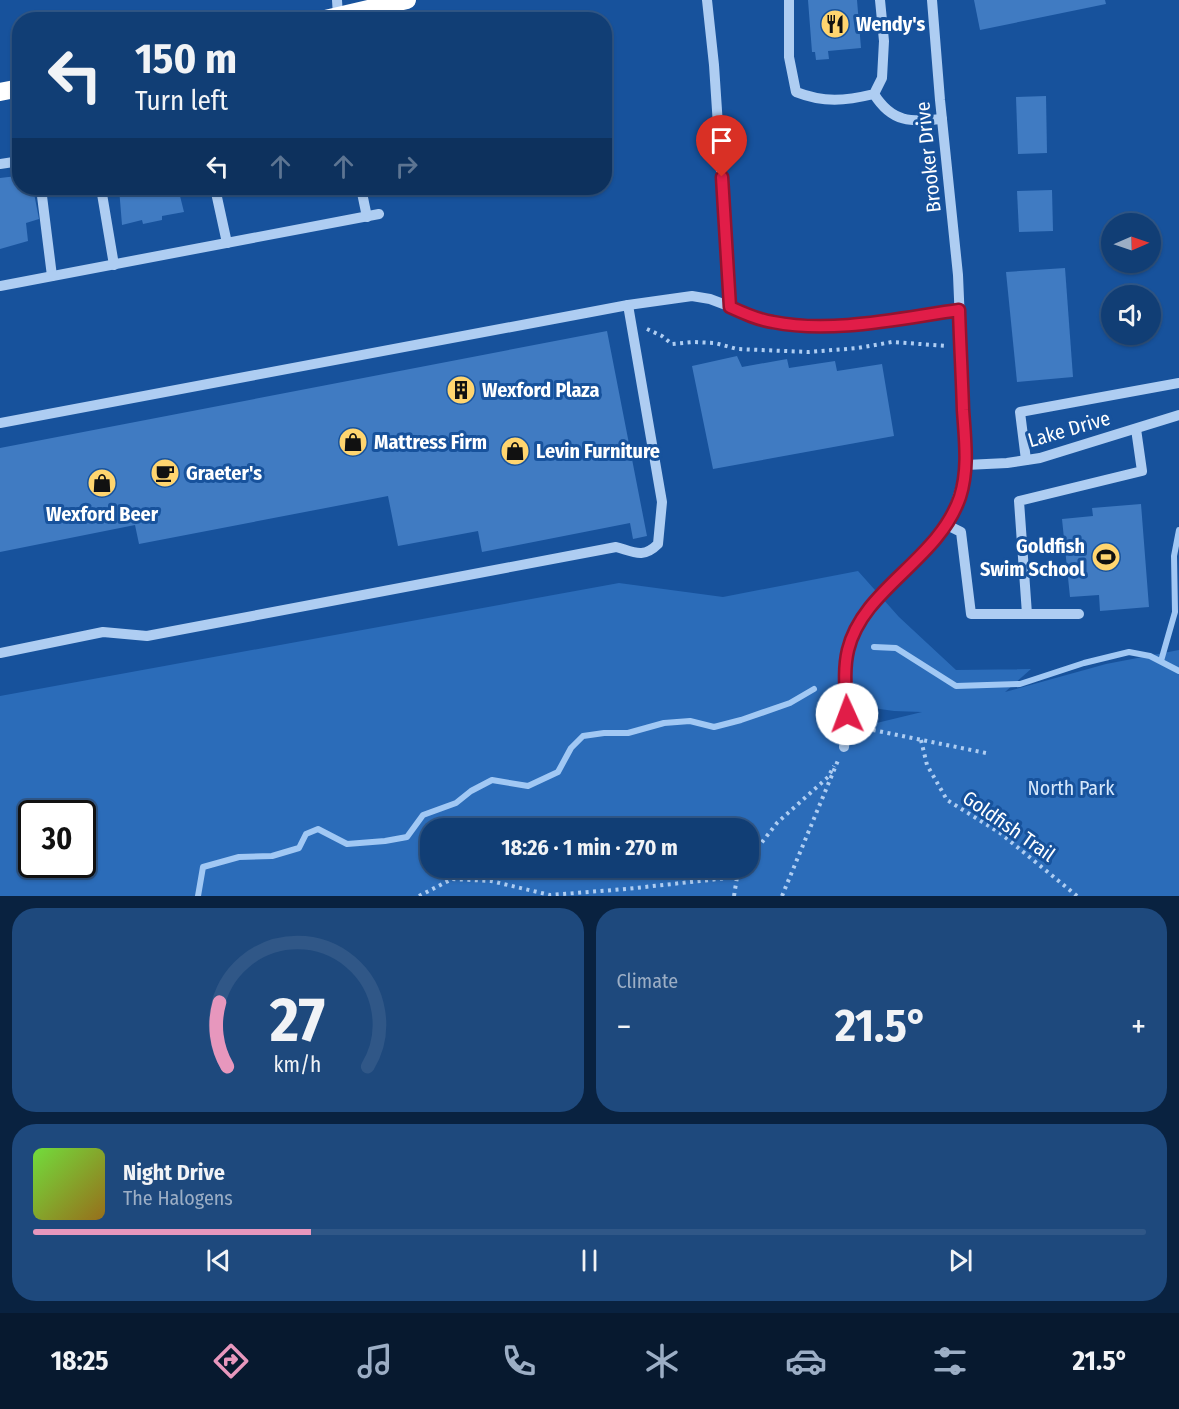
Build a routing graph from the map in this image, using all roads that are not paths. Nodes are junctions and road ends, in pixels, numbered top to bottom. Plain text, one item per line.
1 (407, 0) edge
2 (707, 0) edge
3 (789, 0) edge
4 (880, 0) edge
5 (932, 0) edge
6 (332, 12) edge
7 (874, 94) junction
8 (942, 119) junction
9 (42, 195) edge
10 (101, 195) edge
11 (217, 195) edge
12 (362, 195) edge
13 (379, 214) dead end
14 (367, 217) junction
15 (227, 243) junction
16 (114, 265) junction
17 (52, 276) junction
18 (0, 286) edge
19 (628, 305) junction
20 (730, 307) junction
21 (959, 310) junction
22 (1179, 383) edge
23 (1179, 415) edge
24 (0, 423) edge
25 (1136, 429) junction
26 (1026, 460) junction
27 (966, 465) junction
28 (947, 525) junction
29 (1027, 614) junction
30 (1078, 614) dead end
31 (0, 653) edge
32 (844, 747) road end

1 - 6 highway
2 - 20 street
3 - 7 street
4 - 7 street
5 - 8 street, Brooker Drive
7 - 8 street
8 - 21 street, Brooker Drive
9 - 17 street
10 - 16 street
11 - 15 street
12 - 14 street
13 - 14 street
14 - 15 street
15 - 16 street
16 - 17 street
17 - 18 street
19 - 20 street
19 - 24 street
19 - 31 street
20 - 21 street
21 - 27 street, Brooker Drive
22 - 26 street
23 - 25 street, Lake Drive
25 - 26 street, Lake Drive
25 - 29 street
26 - 27 street, Lake Drive
27 - 28 street, Brooker Drive
28 - 29 street
28 - 32 street, Brooker Drive
29 - 30 street

